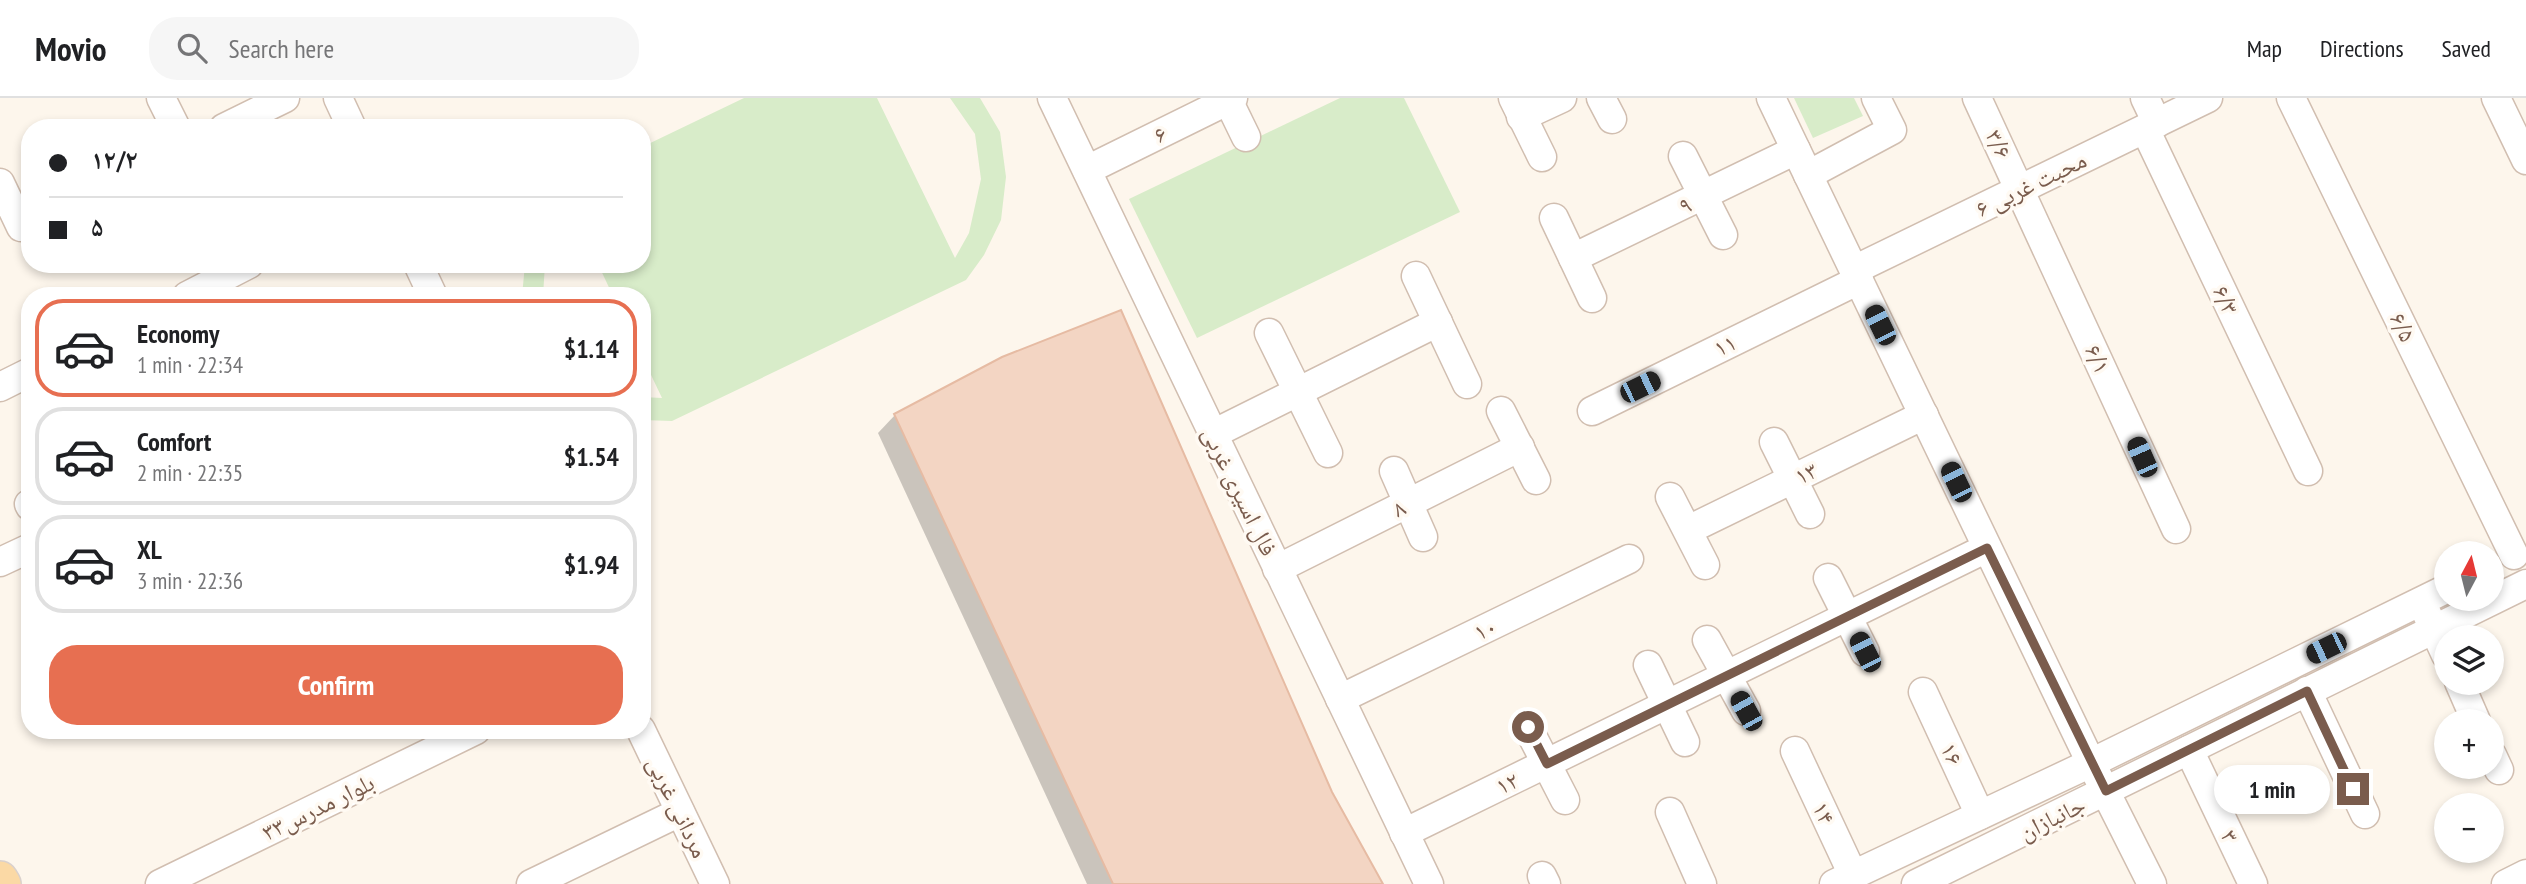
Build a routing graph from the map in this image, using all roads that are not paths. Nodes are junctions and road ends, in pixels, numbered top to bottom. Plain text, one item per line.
1 (161, 98) edge
2 (285, 98) edge
3 (338, 98) edge
4 (1052, 98) edge
5 (1562, 98) edge
6 (1771, 98) edge
7 (1876, 98) edge
8 (1977, 98) edge
9 (2208, 98) edge
10 (2291, 98) edge
11 (2496, 98) edge
12 (1229, 99) edge
13 (1517, 108) edge
14 (2149, 117) edge
15 (172, 119) edge
16 (242, 119) edge
17 (348, 119) edge
18 (1246, 137) dead end
19 (1683, 156) dead end
20 (1542, 157) dead end
21 (2526, 159) edge
22 (1802, 163) junction
23 (1087, 170) junction
24 (0, 183) edge
25 (2021, 190) junction
26 (1704, 196) junction
27 (1555, 218) dead end
28 (17, 230) edge
29 (1724, 234) dead end
30 (1573, 258) junction
31 (232, 273) edge
32 (1856, 275) junction
33 (1416, 276) dead end
34 (204, 287) edge
35 (1592, 298) dead end
36 (1438, 322) junction
37 (1269, 333) dead end
38 (21, 376) edge
39 (1467, 384) dead end
40 (0, 387) edge
41 (1297, 391) junction
42 (1502, 411) dead end
43 (1592, 411) dead end
44 (1924, 415) junction
45 (1213, 434) junction
46 (1774, 442) dead end
47 (1520, 447) junction
48 (1328, 453) dead end
49 (1394, 471) dead end
50 (2308, 471) dead end
51 (1793, 479) junction
52 (1536, 480) dead end
53 (1670, 497) dead end
54 (1409, 503) junction
55 (1810, 514) dead end
56 (2176, 529) dead end
57 (1688, 530) junction
58 (1423, 537) dead end
59 (1987, 548) junction
60 (21, 552) edge
61 (2511, 557) edge
62 (1629, 559) dead end
63 (0, 562) edge
64 (1705, 565) dead end
65 (1278, 569) junction
66 (1828, 578) dead end
67 (2526, 584) edge
68 (2434, 595) edge
69 (2421, 602) junction
70 (1847, 616) junction
71 (2440, 625) edge
72 (2434, 628) joint
73 (1707, 640) dead end
74 (1865, 652) dead end
75 (1648, 665) dead end
76 (1727, 675) junction
77 (2307, 691) junction
78 (1923, 692) dead end
79 (1340, 699) junction
80 (1667, 704) junction
81 (1746, 711) dead end
82 (1528, 727) dead end
83 (458, 739) edge
84 (645, 739) edge
85 (1685, 742) dead end
86 (2189, 750) junction
87 (1795, 751) dead end
88 (2091, 763) junction
89 (1547, 764) junction
90 (2106, 791) junction
91 (1565, 800) dead end
92 (680, 812) junction
93 (1670, 812) dead end
94 (2365, 814) dead end
95 (1980, 815) junction
96 (1404, 833) junction
97 (2526, 874) edge
98 (0, 878) edge
99 (1843, 879) edge
100 (3, 884) edge
101 (160, 884) edge
102 (531, 884) edge
103 (715, 884) edge
104 (1429, 884) edge
105 (1702, 884) edge
106 (1916, 884) edge
107 (2152, 884) edge
108 (2253, 884) edge
109 (2507, 884) edge

1 - 15 street
2 - 16 street
3 - 17 street
4 - 23 street, فال اسیری غربی
5 - 13 street
6 - 22 street
7 - 22 street, ۹
8 - 25 street, ۳/۶
9 - 14 street, محبت غربی ۶
10 - 61 street, ۶/۵
11 - 21 street
12 - 18 street
12 - 23 street, ۶
13 - 20 street
14 - 25 street, محبت غربی ۶
14 - 50 street, ۶/۳
19 - 26 street
22 - 26 street, ۹
22 - 32 street
23 - 45 street, فال اسیری غربی
24 - 28 street
25 - 32 street, محبت غربی ۶
25 - 56 street, ۶/۱
26 - 29 street
26 - 30 street, ۹
27 - 30 street
30 - 35 street
31 - 34 street
32 - 43 street, ۱۱
32 - 44 street
33 - 36 street
36 - 39 street
36 - 41 street
37 - 41 street
38 - 40 street
41 - 45 street
41 - 48 street
42 - 47 street
44 - 51 street, ۱۳
44 - 59 street
45 - 65 street, فال اسیری غربی
46 - 51 street
47 - 52 street
47 - 54 street, ۸
49 - 54 street
51 - 55 street
51 - 57 street, ۱۳
53 - 57 street
54 - 58 street
54 - 65 street, ۸
57 - 64 street
59 - 70 street, ۱۲
59 - 88 street
60 - 63 street
62 - 79 street, ۱۰
65 - 79 street, فال اسیری غربی
66 - 70 street
67 - 71 street, جانبازان
68 - 69 street, جانبازان
69 - 72 street
69 - 88 street, جانبازان
70 - 74 street
70 - 76 street, ۱۲
72 - 77 street, جانبازان
73 - 76 street
75 - 80 street
76 - 80 street, ۱۲
76 - 81 street
77 - 86 street, جانبازان
77 - 94 street
78 - 95 street, ۱۶
79 - 96 street, فال اسیری غربی
80 - 85 street
80 - 89 street, ۱۲
82 - 89 street
83 - 101 street, بلوار مدرس۳۳
84 - 92 street, مردانی غربی
86 - 90 street, جانبازان
86 - 108 street, ۳
87 - 99 street, ۱۴
88 - 90 street
88 - 95 street, جانبازان
89 - 91 street
89 - 96 street, ۱۲
90 - 106 street, جانبازان
90 - 107 street
92 - 102 street
92 - 103 street, مردانی غربی
93 - 105 street
95 - 99 street, جانبازان
96 - 104 street, فال اسیری غربی
97 - 109 street
98 - 100 main road

